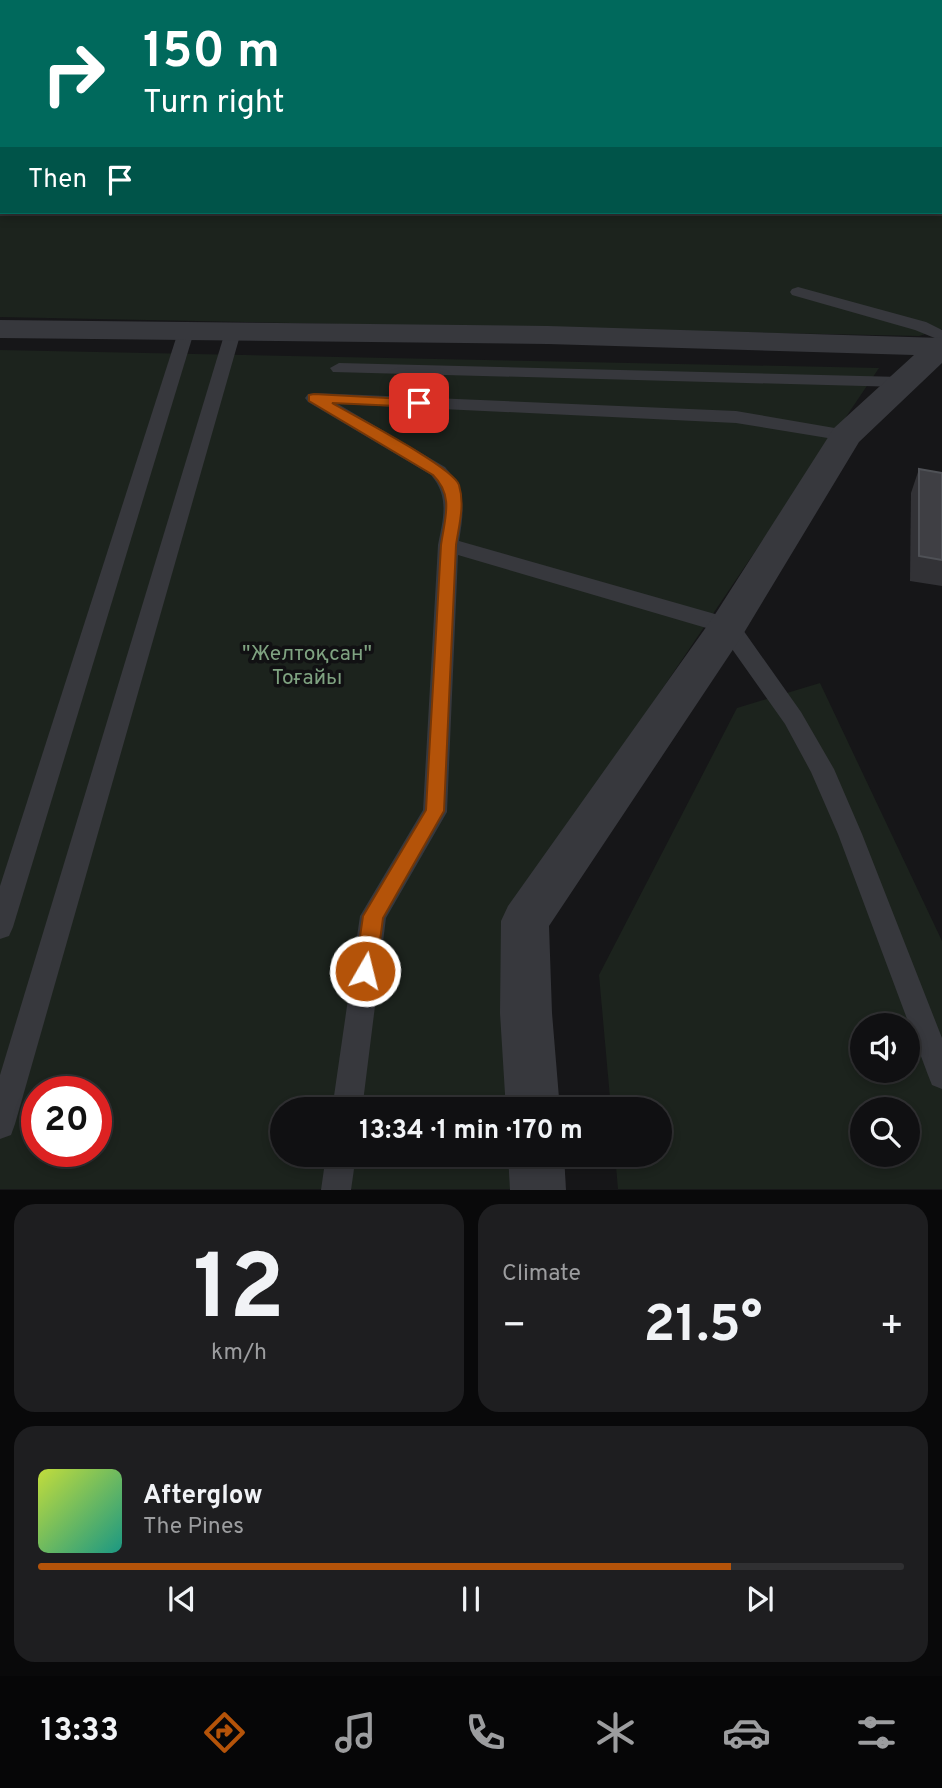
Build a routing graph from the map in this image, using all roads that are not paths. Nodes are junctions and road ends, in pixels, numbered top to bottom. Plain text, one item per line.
1 (797, 292) dead end
2 (0, 329) edge
3 (186, 332) junction
4 (233, 332) junction
5 (942, 343) edge
6 (339, 368) dead end
7 (901, 382) junction
8 (846, 435) junction
9 (448, 545) junction
10 (728, 626) junction
11 (0, 928) edge
12 (942, 1075) edge
13 (349, 1097) edge
14 (532, 1097) edge
15 (0, 1124) edge
16 (339, 1167) edge
17 (537, 1167) edge
18 (336, 1189) edge
19 (538, 1189) edge

1 - 5 lane
2 - 3 street
3 - 4 street
3 - 11 lane
4 - 5 street
4 - 15 lane
5 - 7 street
6 - 7 lane
7 - 8 street
8 - 9 lane
8 - 10 street
9 - 10 lane
9 - 13 lane
10 - 12 lane
10 - 14 street
16 - 18 lane
17 - 19 street

